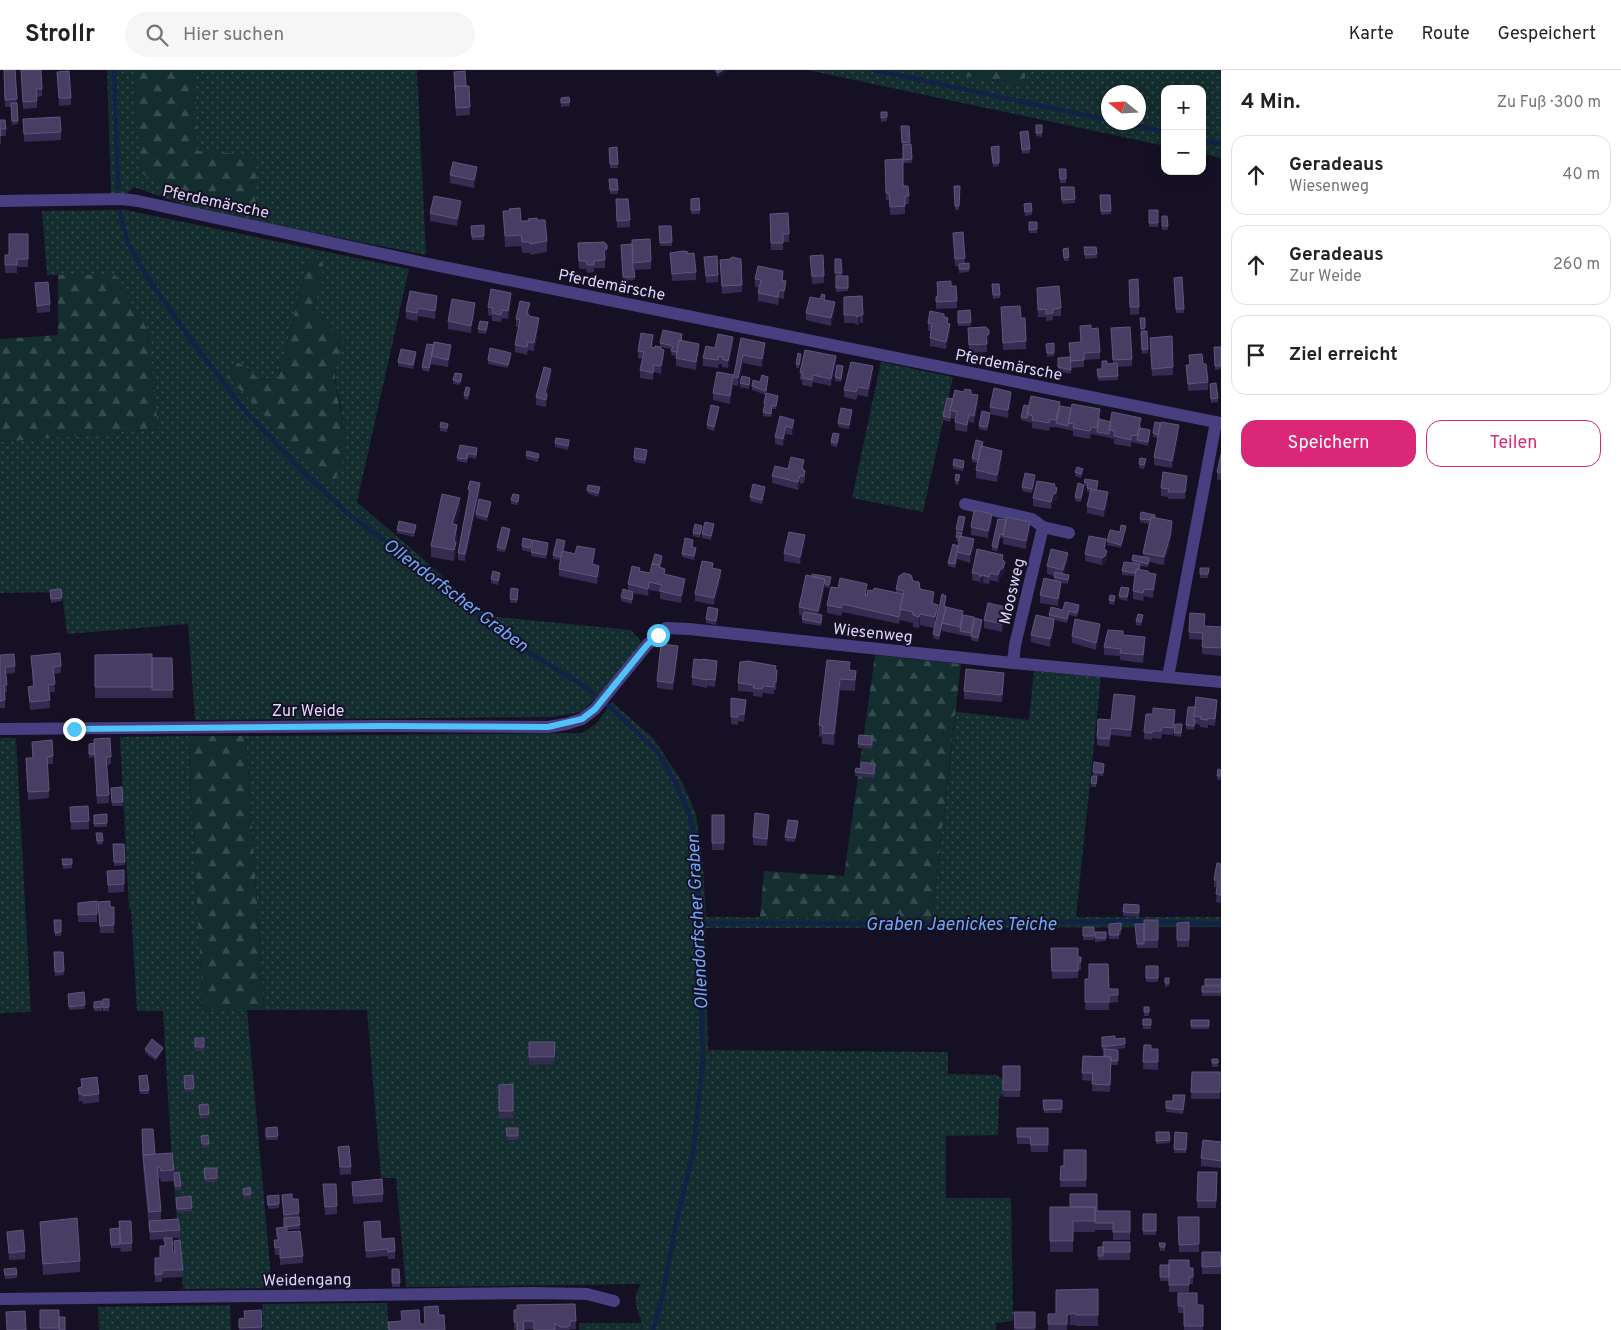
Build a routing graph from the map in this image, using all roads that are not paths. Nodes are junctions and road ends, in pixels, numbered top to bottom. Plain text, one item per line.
1 (0, 201) edge
2 (1219, 423) edge
3 (965, 504) dead end
4 (1043, 527) junction
5 (1069, 533) dead end
6 (1013, 663) junction
7 (1168, 677) junction
8 (1221, 682) edge
9 (606, 696) joint
10 (0, 730) edge
11 (0, 1298) edge
12 (614, 1301) dead end

1 - 2 street, Pferdemärsche
2 - 7 street, Pferdemärsche
3 - 4 street
4 - 5 street
4 - 6 street, Moosweg
6 - 7 street, Wiesenweg
6 - 9 street, Wiesenweg
7 - 8 street, Wiesenweg
9 - 10 street, Zur Weide
11 - 12 street, Weidengang

